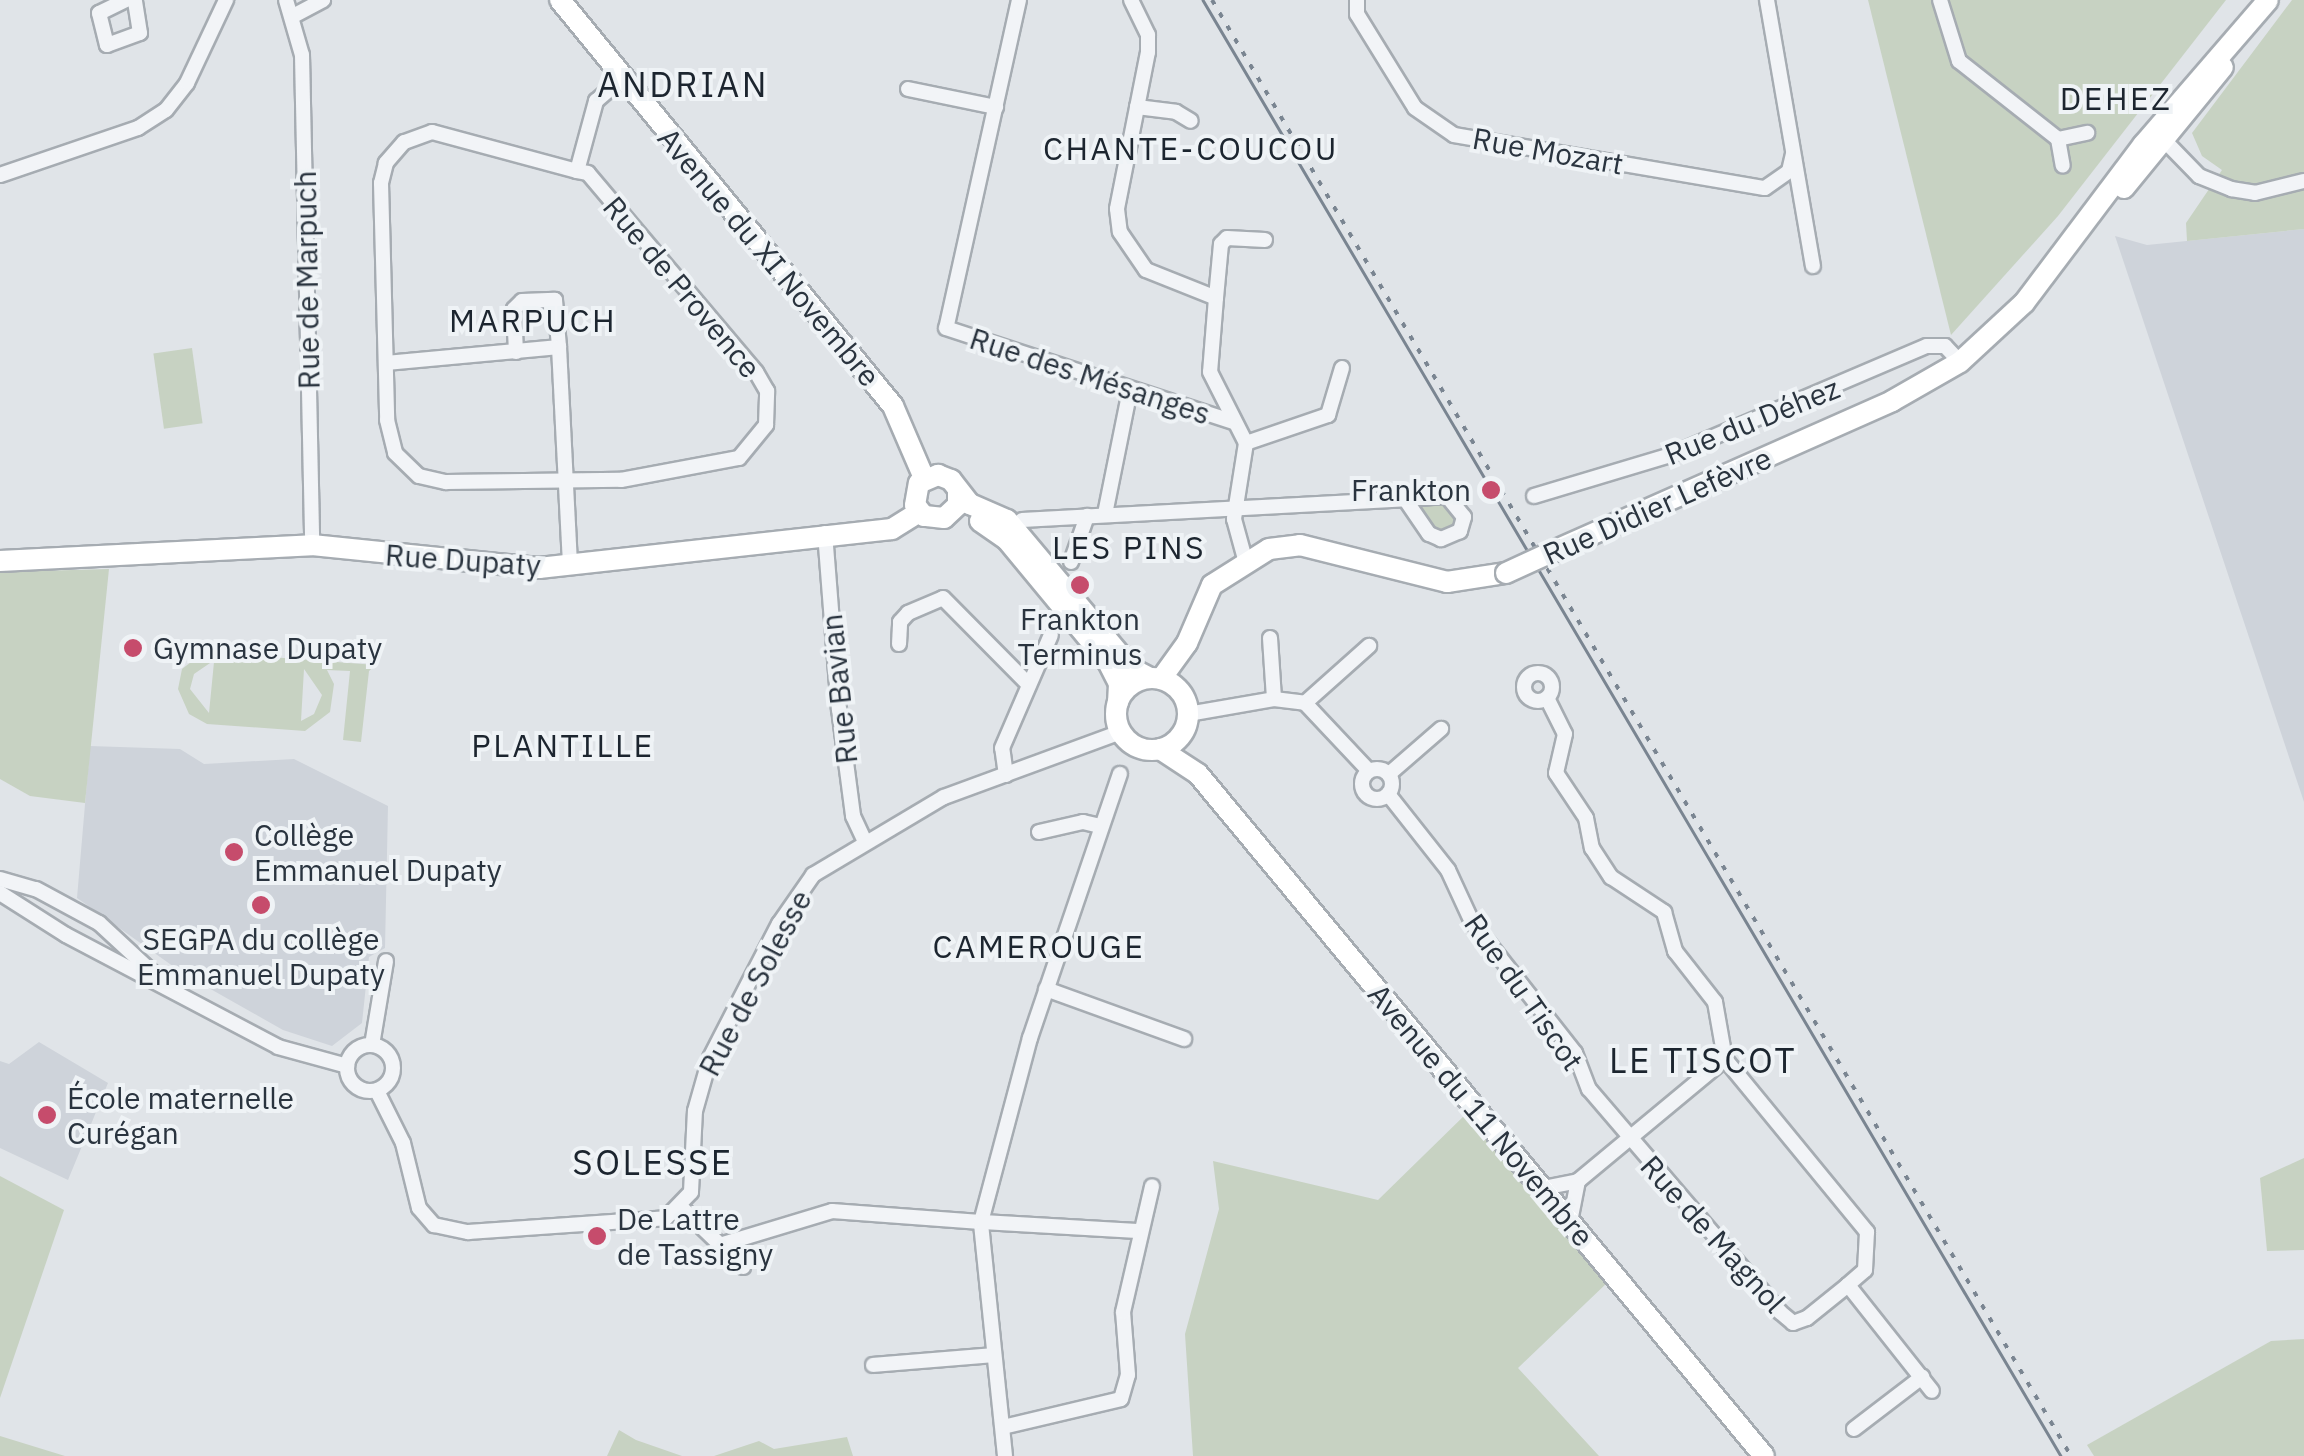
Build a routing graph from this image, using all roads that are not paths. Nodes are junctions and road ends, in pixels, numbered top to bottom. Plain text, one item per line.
1 (126, 0) edge
2 (135, 0) edge
3 (226, 0) edge
4 (286, 0) edge
5 (323, 0) edge
6 (560, 0) edge
7 (1019, 0) edge
8 (1131, 0) edge
9 (1358, 0) edge
10 (1766, 0) edge
11 (1940, 0) edge
12 (2267, 2) edge
13 (295, 15) junction
14 (2203, 72) junction
15 (621, 80) junction
16 (908, 89) dead end
17 (996, 107) junction
18 (1137, 107) junction
19 (1191, 121) dead end
20 (2087, 134) dead end
21 (2058, 140) junction
22 (2165, 141) junction
23 (1793, 153) junction
24 (2063, 166) dead end
25 (577, 171) junction
26 (0, 175) edge
27 (2304, 181) edge
28 (2098, 212) junction
29 (1265, 240) dead end
30 (1813, 266) dead end
31 (1216, 298) junction
32 (558, 347) junction
33 (516, 352) junction
34 (1960, 362) junction
35 (386, 363) junction
36 (1342, 368) dead end
37 (1130, 390) junction
38 (1233, 422) junction
39 (1246, 443) junction
40 (924, 478) junction
41 (568, 482) junction
42 (958, 492) junction
43 (1534, 496) dead end
44 (1405, 500) dead end
45 (1236, 506) junction
46 (919, 512) junction
47 (1105, 514) junction
48 (1086, 516) junction
49 (944, 518) junction
50 (1022, 520) dead end
51 (825, 534) junction
52 (312, 545) junction
53 (1245, 559) junction
54 (0, 562) edge
55 (1070, 562) dead end
56 (570, 566) junction
57 (1051, 635) dead end
58 (1270, 638) dead end
59 (1186, 643) junction
60 (900, 644) dead end
61 (1369, 646) dead end
62 (1156, 679) junction
63 (1029, 686) junction
64 (1180, 692) junction
65 (1548, 698) dead end
66 (1274, 699) junction
67 (1118, 702) junction
68 (1306, 703) junction
69 (1185, 723) junction
70 (1441, 730) dead end
71 (1121, 732) junction
72 (1160, 749) junction
73 (1369, 771) junction
74 (1006, 774) junction
75 (1120, 774) dead end
76 (1198, 774) junction
77 (1390, 774) junction
78 (1388, 794) junction
79 (1100, 826) junction
80 (1039, 832) dead end
81 (866, 842) junction
82 (0, 879) edge
83 (0, 893) edge
84 (49, 896) junction
85 (34, 916) junction
86 (115, 934) junction
87 (104, 955) junction
88 (386, 961) dead end
89 (172, 988) junction
90 (1046, 988) junction
91 (1184, 1038) dead end
92 (372, 1045) junction
93 (1725, 1059) junction
94 (347, 1066) junction
95 (377, 1091) junction
96 (1629, 1139) junction
97 (1578, 1181) junction
98 (1152, 1186) dead end
99 (1542, 1188) junction
100 (682, 1208) junction
101 (981, 1222) junction
102 (1570, 1222) junction
103 (1139, 1231) junction
104 (722, 1244) junction
105 (743, 1268) dead end
106 (1848, 1285) junction
107 (994, 1355) junction
108 (873, 1365) dead end
109 (1922, 1378) junction
110 (1932, 1391) dead end
111 (1003, 1427) junction
112 (1854, 1429) dead end
113 (1005, 1456) edge
114 (1764, 1456) edge

1 - 2 street
3 - 26 street
4 - 13 street, Rue de Marpuch
5 - 13 street
6 - 15 main road, Avenue du XI Novembre
7 - 17 street
8 - 18 street
9 - 23 street, Rue Mozart
10 - 23 street
11 - 21 street
12 - 14 main road, Rue Didier Lefèvre
12 - 22 main road, Rue Didier Lefèvre
13 - 52 street, Rue de Marpuch
14 - 22 street
14 - 28 main road, Rue Didier Lefèvre
15 - 25 street, Rue de Provence
15 - 40 main road, Avenue du XI Novembre
16 - 17 street
17 - 37 street, Rue des Mésanges
18 - 19 street
18 - 31 street
20 - 21 street
21 - 24 street
22 - 27 street
22 - 28 main road, Rue Didier Lefèvre
23 - 30 street
25 - 35 street, Rue de Provence
25 - 41 street, Rue de Provence
28 - 34 main road, Rue Didier Lefèvre
29 - 31 street
31 - 38 street
32 - 33 street
32 - 33 street
32 - 41 street
33 - 35 street
34 - 43 street, Rue du Déhez
34 - 53 main road, Rue Didier Lefèvre, bridge
35 - 41 street, Rue de Provence
36 - 39 street
37 - 38 street, Rue des Mésanges
37 - 47 street
38 - 39 street
39 - 45 street
40 - 42 main road
40 - 46 main road
41 - 56 street
42 - 49 main road
42 - 62 main road
44 - 45 street
45 - 47 street
45 - 53 street
46 - 49 main road
46 - 51 main road, Rue Dupaty
47 - 48 street
48 - 50 street
48 - 55 street
49 - 67 main road
51 - 56 main road, Rue Dupaty
51 - 81 street, Rue Bavian
52 - 54 main road, Rue Dupaty
52 - 56 main road, Rue Dupaty
53 - 59 main road, Rue Didier Lefèvre
57 - 63 street
58 - 66 street
59 - 62 main road, Rue Didier Lefèvre
59 - 64 main road, Rue Didier Lefèvre
60 - 63 street
61 - 68 street
62 - 64 main road
62 - 67 main road
63 - 74 street
64 - 69 main road
65 - 93 street
66 - 68 street
66 - 69 street
67 - 71 main road
68 - 73 street, Rue du Tiscot
69 - 72 main road
69 - 76 main road, Avenue du 11 Novembre
70 - 77 street
71 - 72 main road
71 - 74 street, Rue de Solesse
72 - 76 main road, Avenue du 11 Novembre
73 - 77 street
73 - 78 street, Rue du Tiscot
74 - 81 street, Rue de Solesse
75 - 79 street
76 - 99 main road, Avenue du 11 Novembre
77 - 78 street
78 - 96 street, Rue du Tiscot
79 - 80 street
79 - 90 street
81 - 100 street, Rue de Solesse
82 - 84 street
83 - 85 street
84 - 85 street
84 - 86 street
85 - 87 street
86 - 87 street
86 - 89 street
87 - 89 street
88 - 92 street
89 - 94 street
90 - 91 street
90 - 101 street
92 - 94 street
92 - 95 street
93 - 96 street, Rue de Magnol
93 - 106 street
94 - 95 street
95 - 100 street
96 - 97 street, Rue de Magnol
96 - 106 street, Rue de Magnol
97 - 99 street, Rue de Magnol
97 - 102 street
98 - 103 street
99 - 102 main road, Avenue du 11 Novembre
100 - 104 street
101 - 103 street
101 - 104 street
101 - 107 street
102 - 114 main road, Avenue du 11 Novembre
103 - 111 street
104 - 105 street
106 - 109 street
107 - 108 street
107 - 111 street
109 - 110 street
109 - 112 street
111 - 113 street

